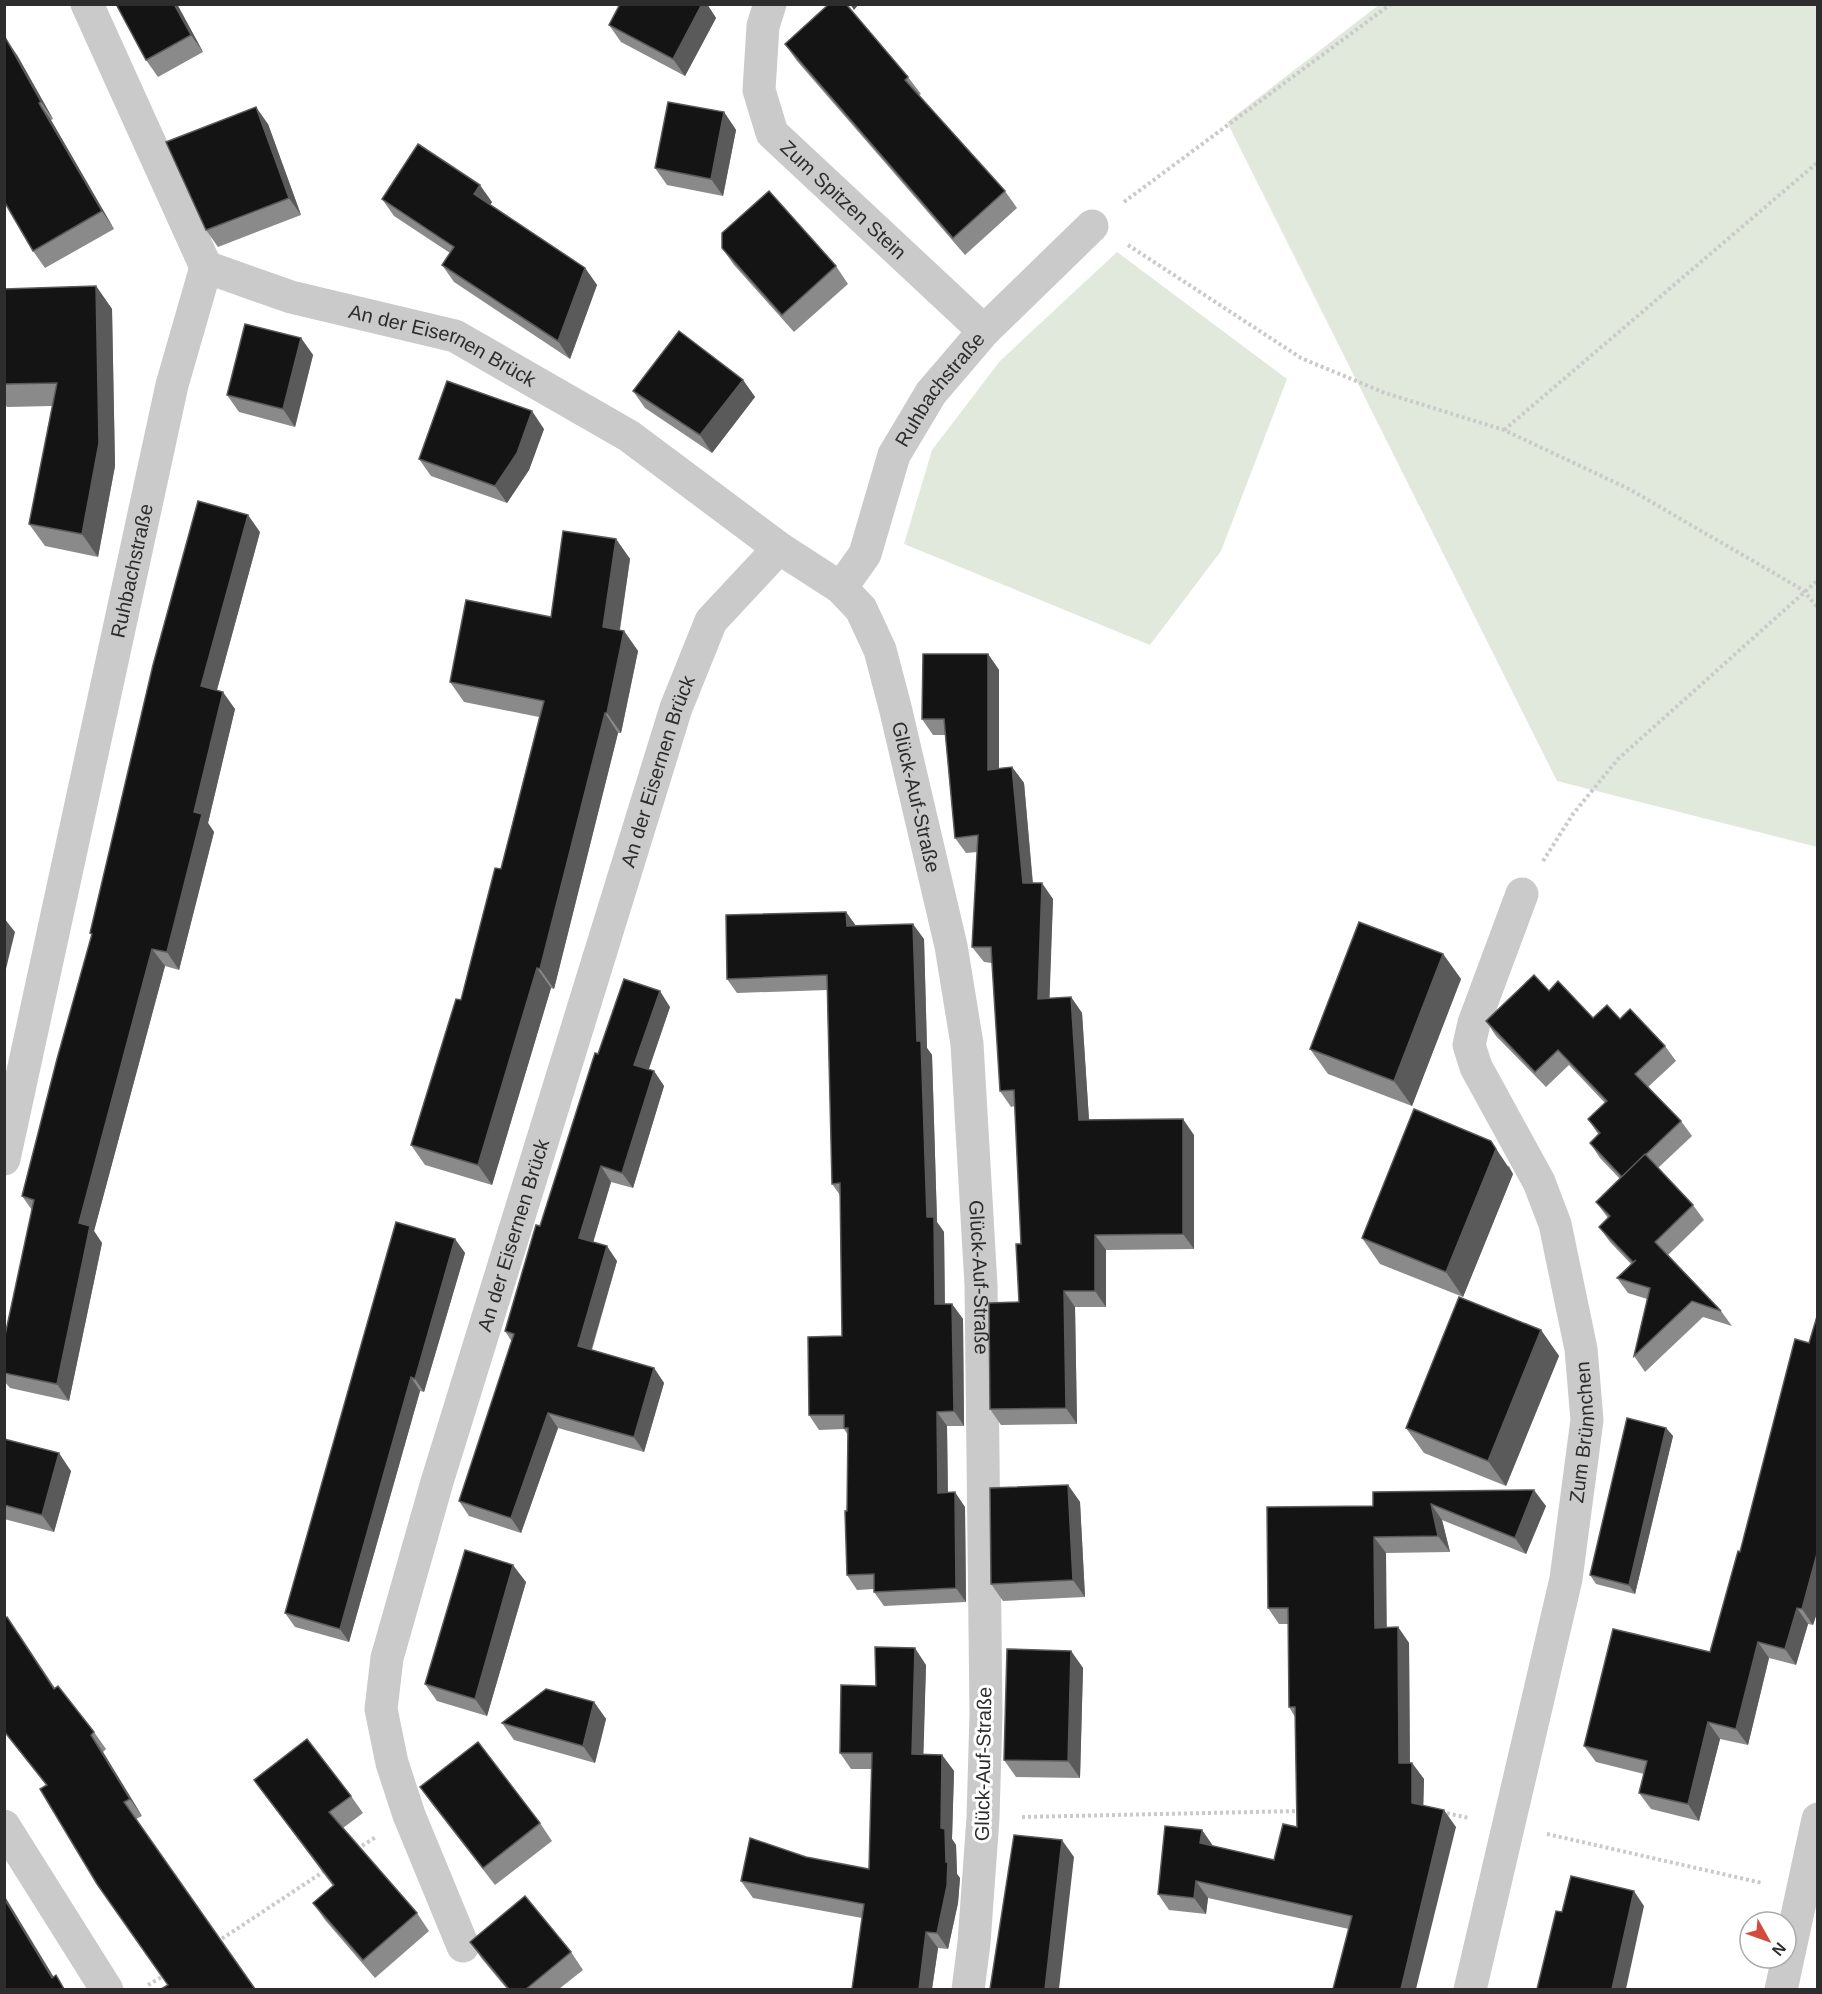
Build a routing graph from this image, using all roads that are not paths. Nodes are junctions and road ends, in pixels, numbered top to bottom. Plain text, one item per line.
1 (87, 4) edge
2 (770, 4) edge
3 (1092, 226) road end
4 (206, 267) junction
5 (984, 331) junction
6 (779, 548) junction
7 (841, 588) junction
8 (1522, 894) road end
9 (4, 1159) edge
10 (1818, 1819) edge
11 (4, 1826) edge
12 (463, 1946) dead end
13 (107, 1989) edge
14 (968, 1989) edge
15 (1470, 1989) edge
16 (1782, 1989) edge

1 - 4 street
2 - 5 street, Zum Spitzen Stein
3 - 5 street, Ruhbachstraße
4 - 6 street, An der Eisernen Brück
4 - 9 street, Ruhbachstraße
5 - 7 street, Ruhbachstraße
6 - 7 street, An der Eisernen Brück
6 - 12 street, An der Eisernen Brück
7 - 14 street, Glück-Auf-Straße
8 - 15 street, Zum Brünnchen
10 - 16 street
11 - 13 street

